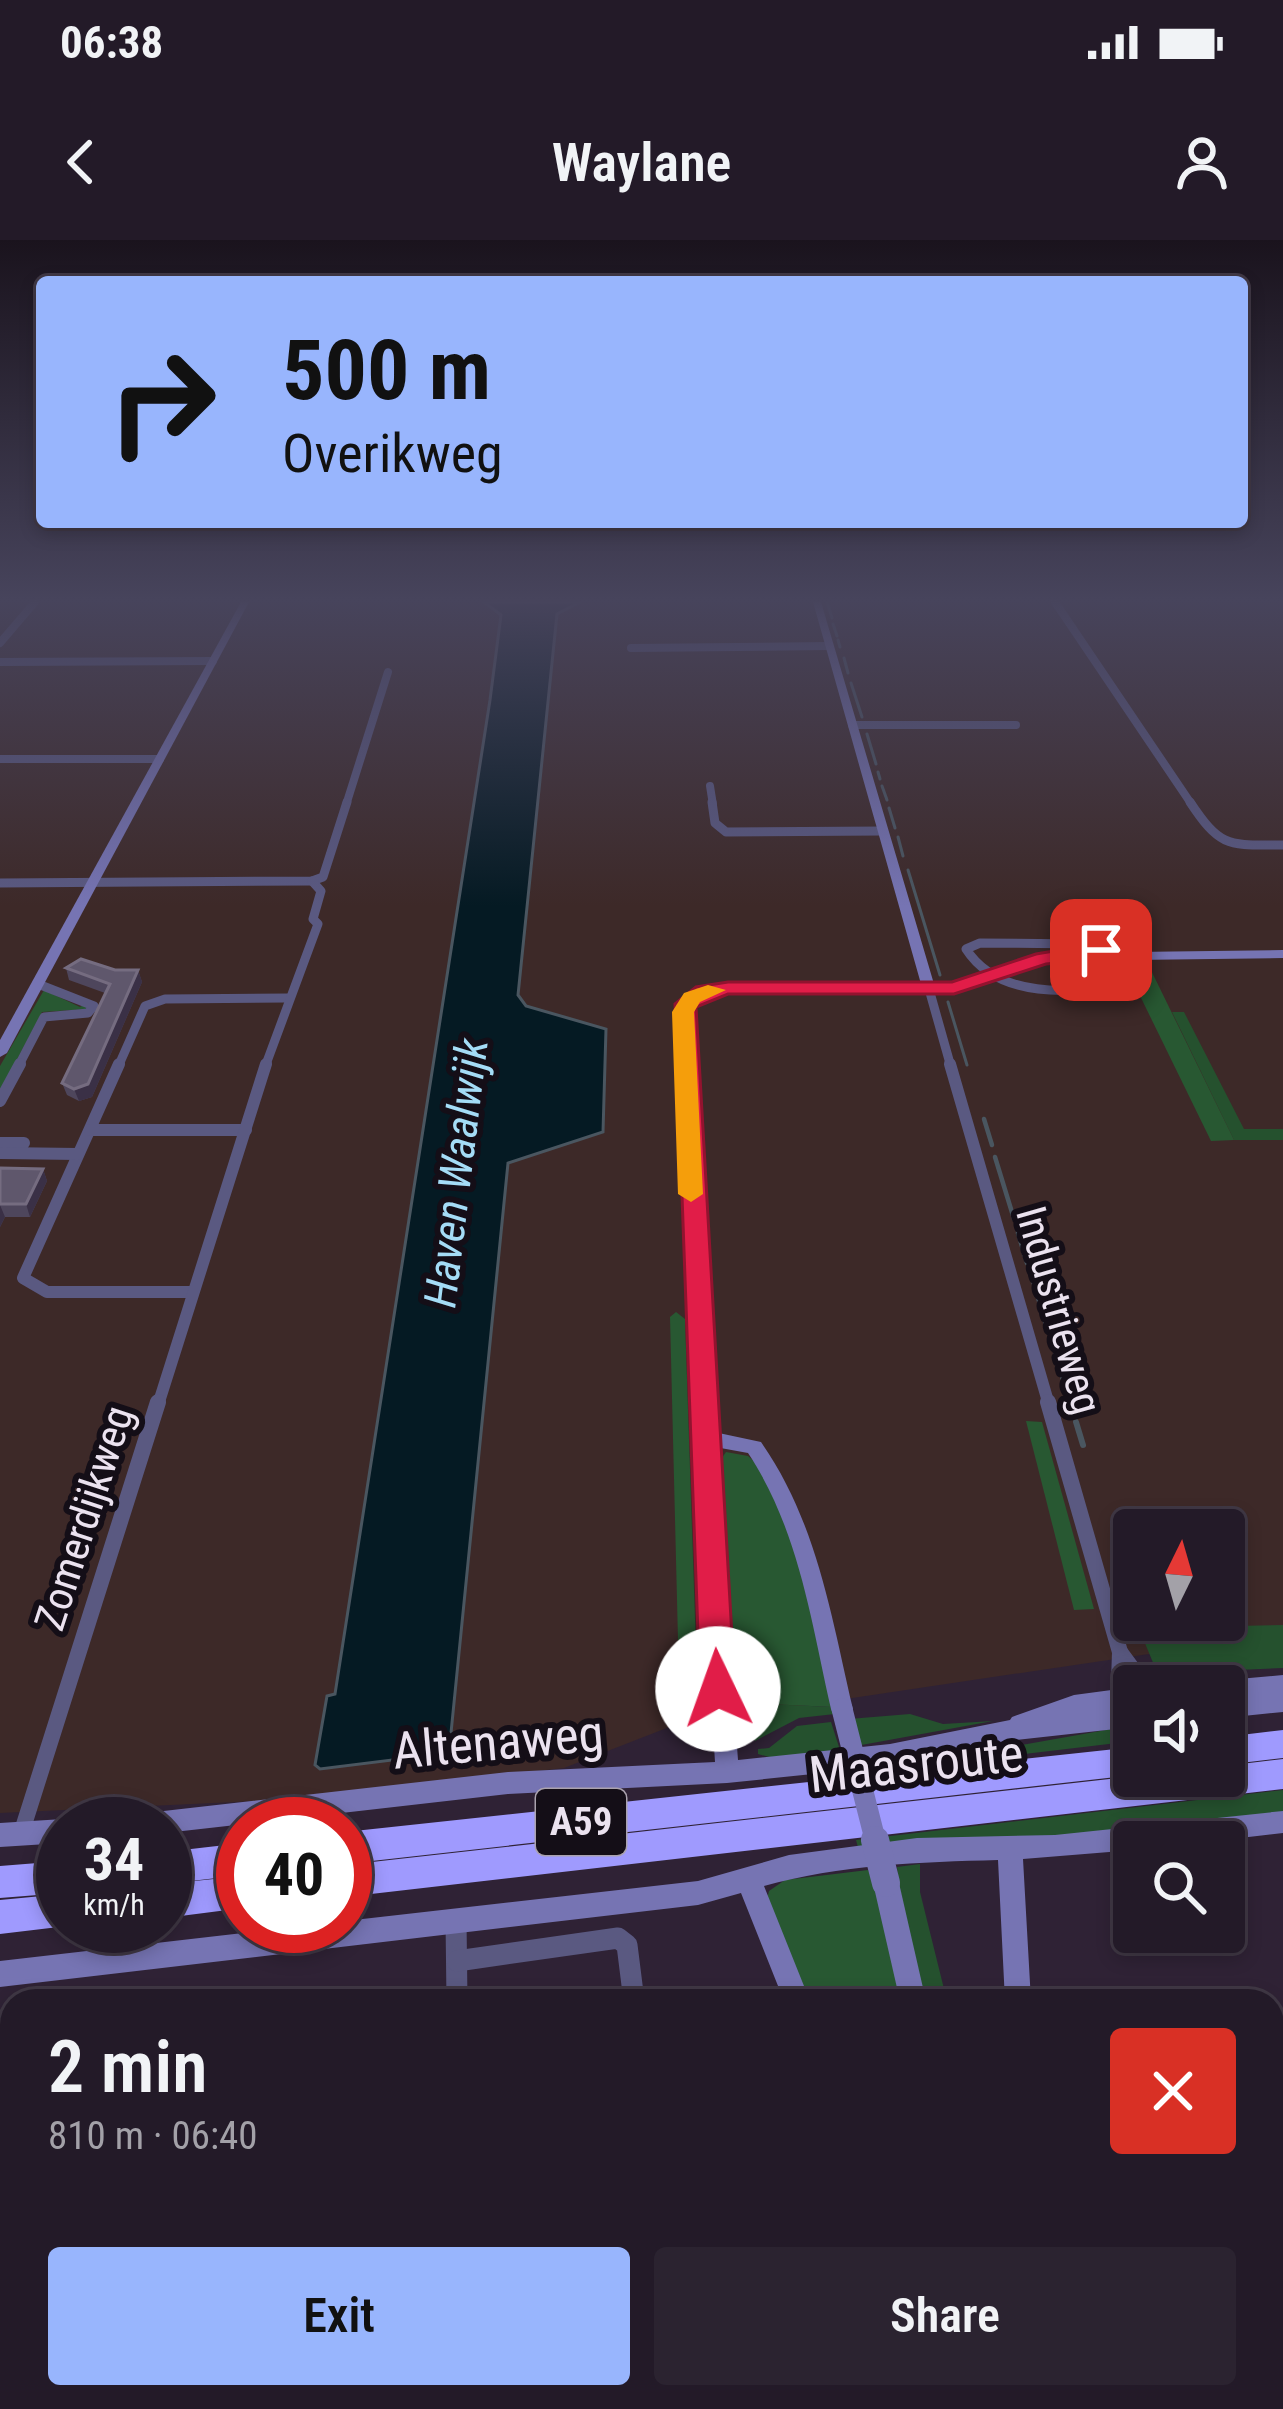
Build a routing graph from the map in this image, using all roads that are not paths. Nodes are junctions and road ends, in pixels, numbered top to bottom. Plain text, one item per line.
1 (190, 703) edge
2 (378, 703) edge
3 (846, 703) edge
4 (1123, 703) edge
5 (1016, 724) dead end
6 (853, 725) junction
7 (0, 759) edge
8 (160, 759) junction
9 (710, 786) dead end
10 (883, 831) junction
11 (1283, 845) edge
12 (312, 881) junction
13 (93, 882) junction
14 (0, 883) edge
15 (1107, 953) junction
16 (1283, 954) edge
17 (997, 977) junction
18 (38, 984) junction
19 (928, 989) junction
20 (287, 998) junction
21 (0, 1053) edge
22 (0, 1101) edge
23 (90, 1130) junction
24 (246, 1130) junction
25 (0, 1143) edge
26 (24, 1143) dead end
27 (0, 1153) edge
28 (78, 1154) junction
29 (193, 1292) junction
30 (705, 1438) junction
31 (1115, 1665) edge
32 (1283, 1685) edge
33 (1245, 1687) edge
34 (1283, 1702) edge
35 (1113, 1706) edge
36 (1245, 1706) edge
37 (1283, 1744) edge
38 (1245, 1749) edge
39 (1113, 1763) edge
40 (728, 1772) junction
41 (1283, 1774) edge
42 (192, 1819) edge
43 (1283, 1822) edge
44 (10, 1834) edge
45 (372, 1845) edge
46 (1010, 1848) junction
47 (372, 1878) edge
48 (748, 1878) junction
49 (36, 1879) edge
50 (0, 1882) edge
51 (36, 1914) edge
52 (0, 1917) edge
53 (456, 1920) junction
54 (457, 1961) junction
55 (0, 1974) edge
56 (457, 1989) edge
57 (632, 1989) edge
58 (792, 1989) edge
59 (910, 1989) edge
60 (1017, 1989) edge

1 - 8 street
2 - 12 street
3 - 6 street, Industrieweg
4 - 11 street
5 - 6 street
6 - 10 street, Industrieweg
7 - 8 street
8 - 13 street
9 - 10 street
10 - 19 street, Industrieweg
12 - 13 street
12 - 20 street, Zomerdijkweg
13 - 14 street
13 - 18 street
15 - 16 street
15 - 17 street
15 - 17 street
15 - 17 street
17 - 19 street
18 - 21 street
18 - 22 street
19 - 30 street
19 - 31 street, Industrieweg
20 - 23 street
20 - 24 street, Zomerdijkweg
23 - 24 street
23 - 28 street
24 - 29 street, Zomerdijkweg
25 - 26 street
27 - 28 street
28 - 29 street
29 - 44 street, Zomerdijkweg
30 - 40 street
30 - 59 street, bridge
32 - 33 street
34 - 36 street
35 - 40 street, Altenaweg
37 - 38 highway
39 - 45 highway, Maasroute / A59
40 - 42 street, Altenaweg
41 - 47 highway, Maasroute / A59
43 - 46 street
46 - 48 street
46 - 60 street
48 - 53 street
48 - 58 street
49 - 50 highway
51 - 52 highway
53 - 54 street
53 - 55 street
54 - 56 street
54 - 57 street

